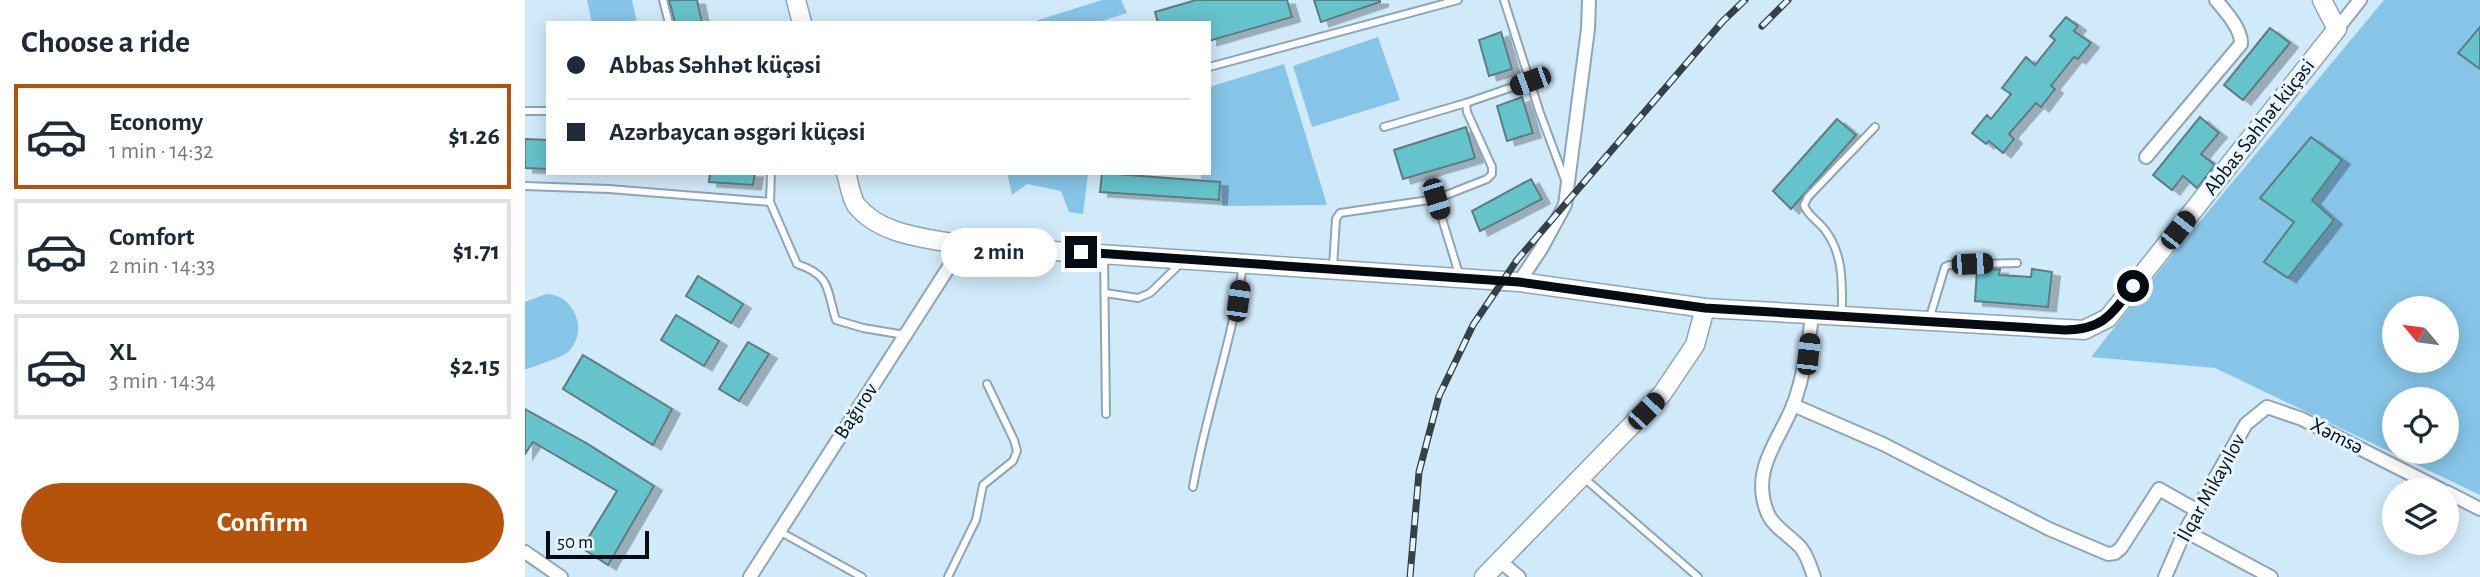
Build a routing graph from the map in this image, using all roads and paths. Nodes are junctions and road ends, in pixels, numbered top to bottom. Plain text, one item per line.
1 (663, 0) edge
2 (796, 0) edge
3 (1458, 0) edge
4 (1504, 0) edge
5 (1589, 0) edge
6 (2216, 0) edge
7 (2322, 0) edge
8 (2360, 0) edge
9 (668, 21) edge
10 (801, 21) edge
11 (2337, 29) junction
12 (1211, 66) edge
13 (1530, 81) junction
14 (1466, 103) junction
15 (525, 111) edge
16 (546, 111) edge
17 (1384, 127) dead end
18 (1875, 127) dead end
19 (2145, 157) dead end
20 (771, 175) edge
21 (847, 175) edge
22 (1567, 185) junction
23 (525, 186) edge
24 (1436, 199) junction
25 (770, 202) junction
26 (963, 245) junction
27 (1104, 254) junction
28 (1185, 259) junction
29 (1243, 262) junction
30 (2017, 263) dead end
31 (1333, 269) junction
32 (1461, 278) junction
33 (1519, 282) junction
34 (1105, 293) junction
35 (1705, 308) junction
36 (1812, 314) junction
37 (1842, 316) junction
38 (1929, 322) junction
39 (905, 335) junction
40 (987, 384) dead end
41 (1793, 404) junction
42 (2267, 407) joint
43 (1106, 414) dead end
44 (1583, 476) junction
45 (2418, 478) edge
46 (1193, 487) dead end
47 (2459, 498) edge
48 (2480, 509) edge
49 (2196, 510) junction
50 (779, 531) junction
51 (2185, 531) junction
52 (525, 552) edge
53 (1500, 561) junction
54 (561, 577) edge
55 (750, 577) edge
56 (862, 577) edge
57 (947, 577) edge
58 (1484, 577) edge
59 (1519, 577) edge
60 (1698, 577) edge
61 (1814, 577) edge
62 (2165, 577) edge
63 (2271, 577) edge

1 - 9 lane
2 - 10 main road
3 - 12 lane
4 - 13 lane
5 - 22 street
6 - 19 street
7 - 11 main road
8 - 11 street, Abbas Səhhət küçəsi
11 - 38 main road, Abbas Səhhət küçəsi
13 - 14 lane
13 - 22 lane
14 - 17 lane
14 - 24 lane
15 - 16 lane
18 - 37 lane
20 - 25 lane
21 - 26 main road, Abbas Səhhət küçəsi
22 - 33 street
23 - 25 lane
24 - 31 lane
24 - 32 lane
25 - 39 lane
26 - 27 main road, Abbas Səhhət küçəsi
26 - 39 street, Bağırov
27 - 28 main road, Abbas Səhhət küçəsi
27 - 34 lane
28 - 29 main road, Abbas Səhhət küçəsi
28 - 34 lane
29 - 31 main road, Abbas Səhhət küçəsi
29 - 46 lane
30 - 38 lane
31 - 32 main road, Abbas Səhhət küçəsi
32 - 33 main road, Abbas Səhhət küçəsi
33 - 35 main road, Abbas Səhhət küçəsi
34 - 43 lane
35 - 36 main road, Abbas Səhhət küçəsi
35 - 44 main road
36 - 37 main road, Abbas Səhhət küçəsi
36 - 41 street
37 - 38 main road, Abbas Səhhət küçəsi
39 - 50 street, Bağırov
40 - 57 lane
41 - 49 street
41 - 61 street
42 - 45 street, Xəmsə
42 - 49 street, İlqar Mikayılov
44 - 53 main road
44 - 60 lane
47 - 48 street, Xəmsə
49 - 51 street, İlqar Mikayılov
50 - 55 street, Bağırov
50 - 56 lane
51 - 62 street, İlqar Mikayılov
51 - 63 street
52 - 54 street
53 - 58 main road
53 - 59 street

